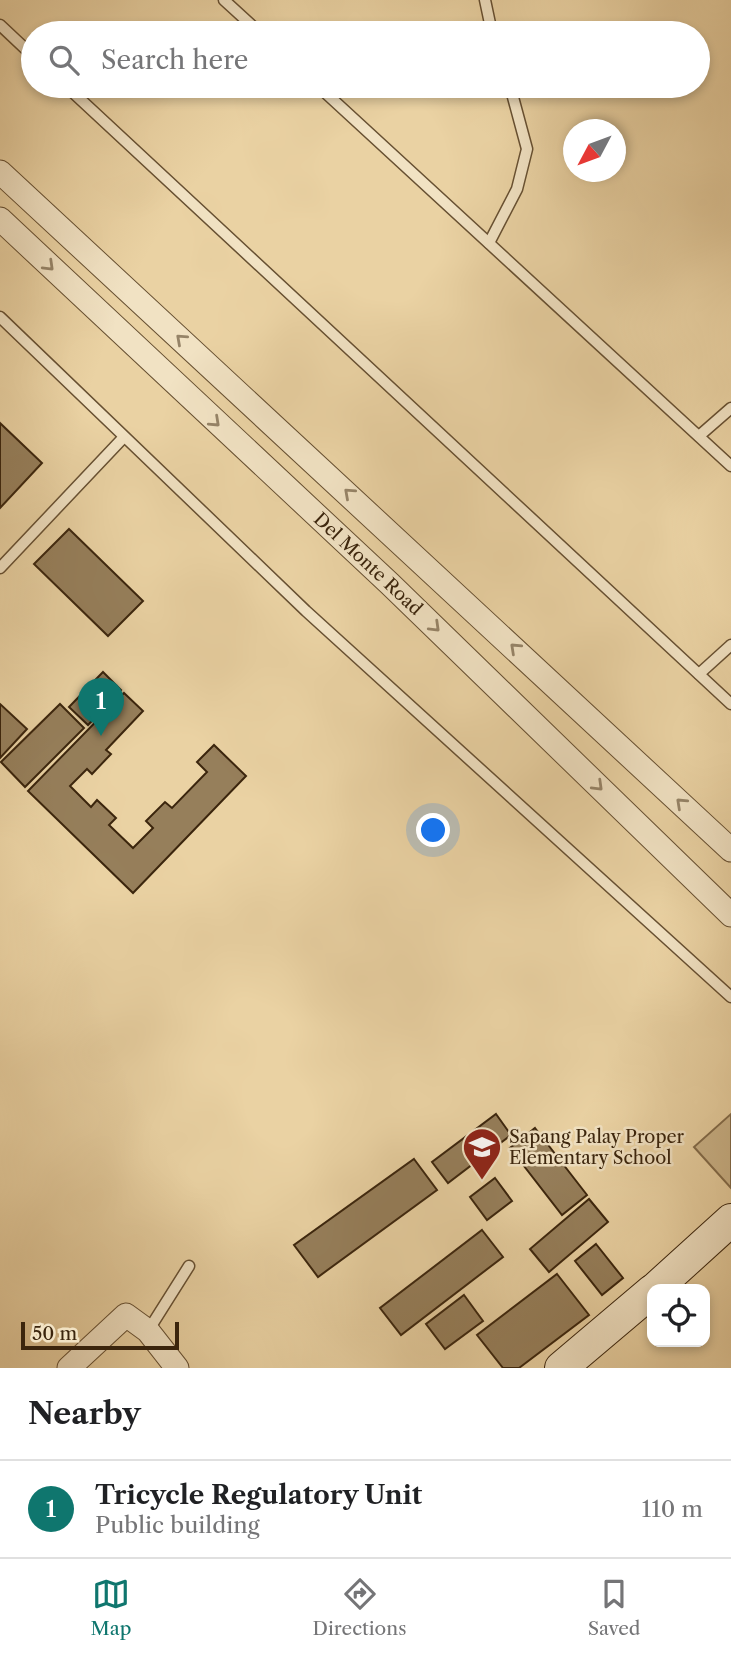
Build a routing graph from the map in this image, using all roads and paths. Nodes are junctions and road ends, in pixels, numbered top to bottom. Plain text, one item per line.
1 (224, 0) edge
2 (485, 0) edge
3 (247, 21) edge
4 (489, 21) edge
5 (0, 25) edge
6 (21, 45) edge
7 (79, 98) edge
8 (331, 98) edge
9 (513, 98) edge
10 (0, 172) edge
11 (0, 219) edge
12 (489, 243) junction
13 (0, 317) edge
14 (731, 408) edge
15 (699, 436) junction
16 (123, 438) junction
17 (731, 466) edge
18 (0, 568) edge
19 (731, 645) edge
20 (699, 674) junction
21 (731, 704) edge
22 (731, 850) edge
23 (728, 905) edge
24 (731, 997) edge
25 (731, 1220) edge
26 (189, 1266) dead end
27 (660, 1284) edge
28 (647, 1295) edge
29 (148, 1331) junction
30 (69, 1368) edge
31 (177, 1368) edge
32 (561, 1368) edge

1 - 3 lane
2 - 4 lane
5 - 6 lane
7 - 20 lane
8 - 12 lane
9 - 12 lane
22 -> 10 street
11 -> 23 street, Del Monte Road
12 - 15 lane
13 - 16 lane
14 - 15 lane
15 - 17 lane
16 - 18 lane
16 - 24 lane
19 - 20 lane
20 - 21 lane
25 - 27 main road
26 - 29 lane
28 - 32 main road
29 - 30 street
29 - 31 street

